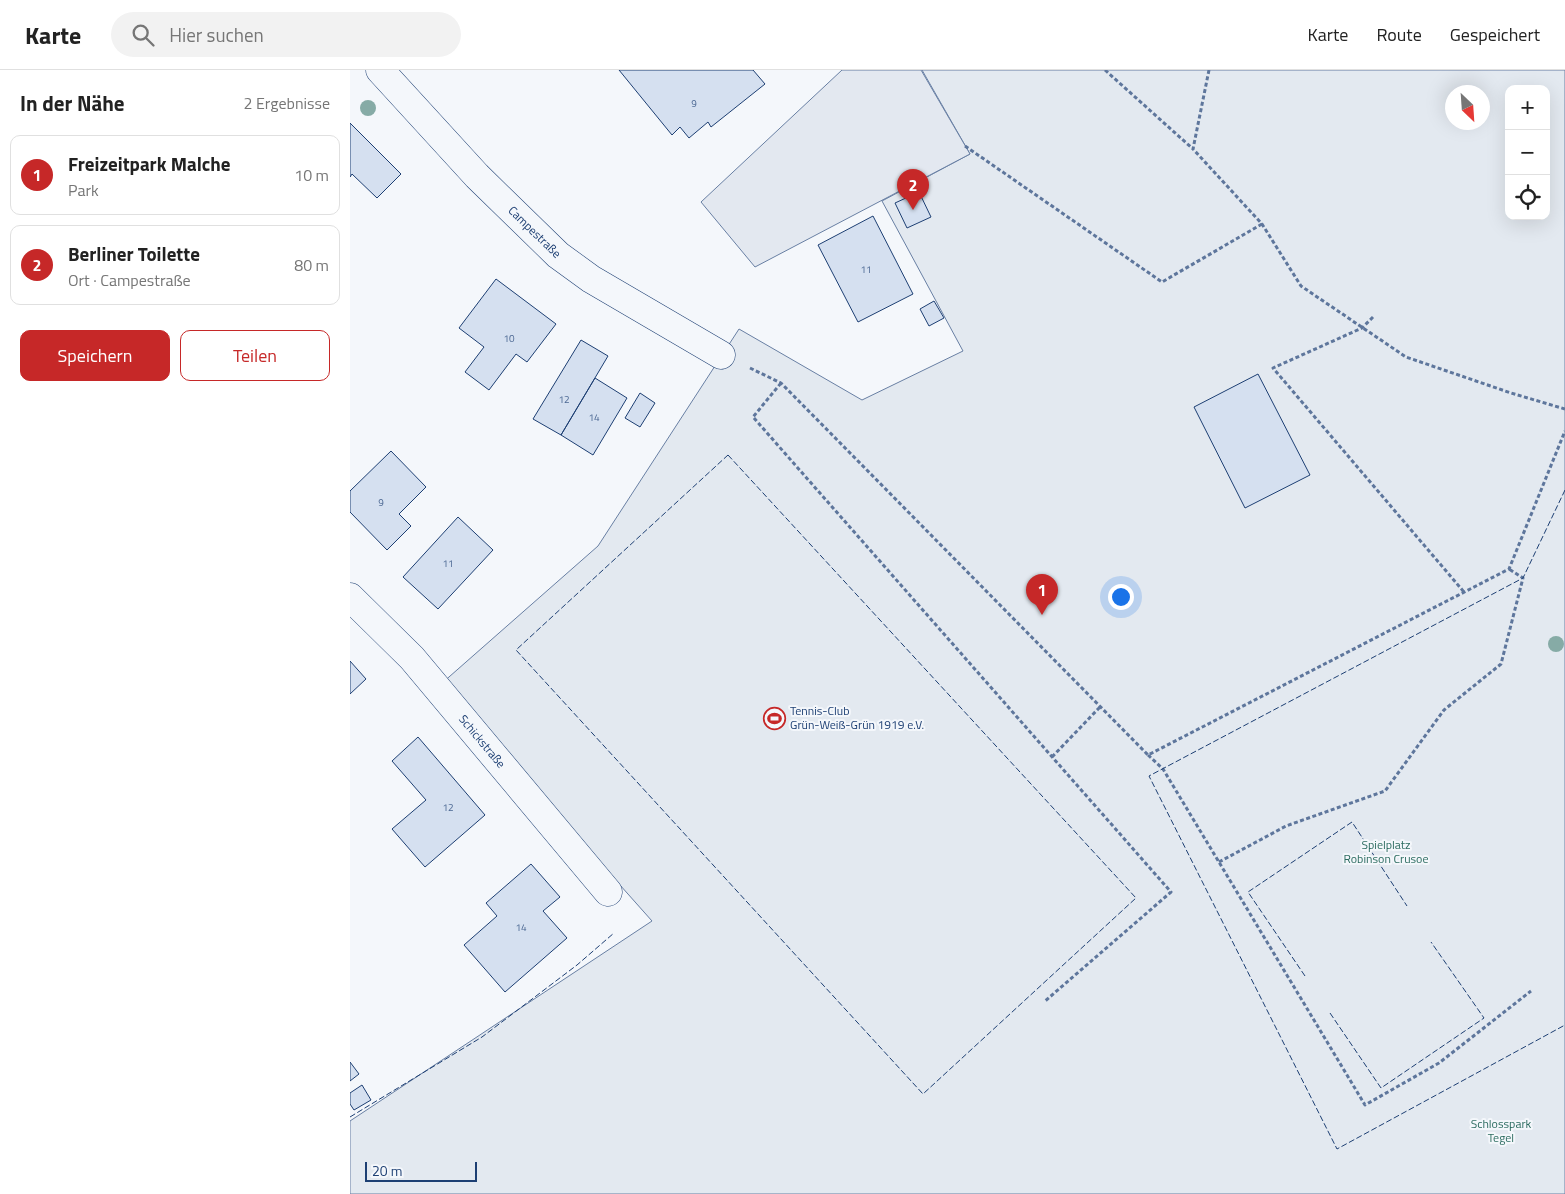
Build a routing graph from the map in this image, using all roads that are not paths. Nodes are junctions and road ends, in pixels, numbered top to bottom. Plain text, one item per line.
1 (380, 70) edge
2 (721, 355) road end
3 (350, 597) edge
4 (608, 892) dead end

1 - 2 street, Campestraße
3 - 4 street, Schickstraße

